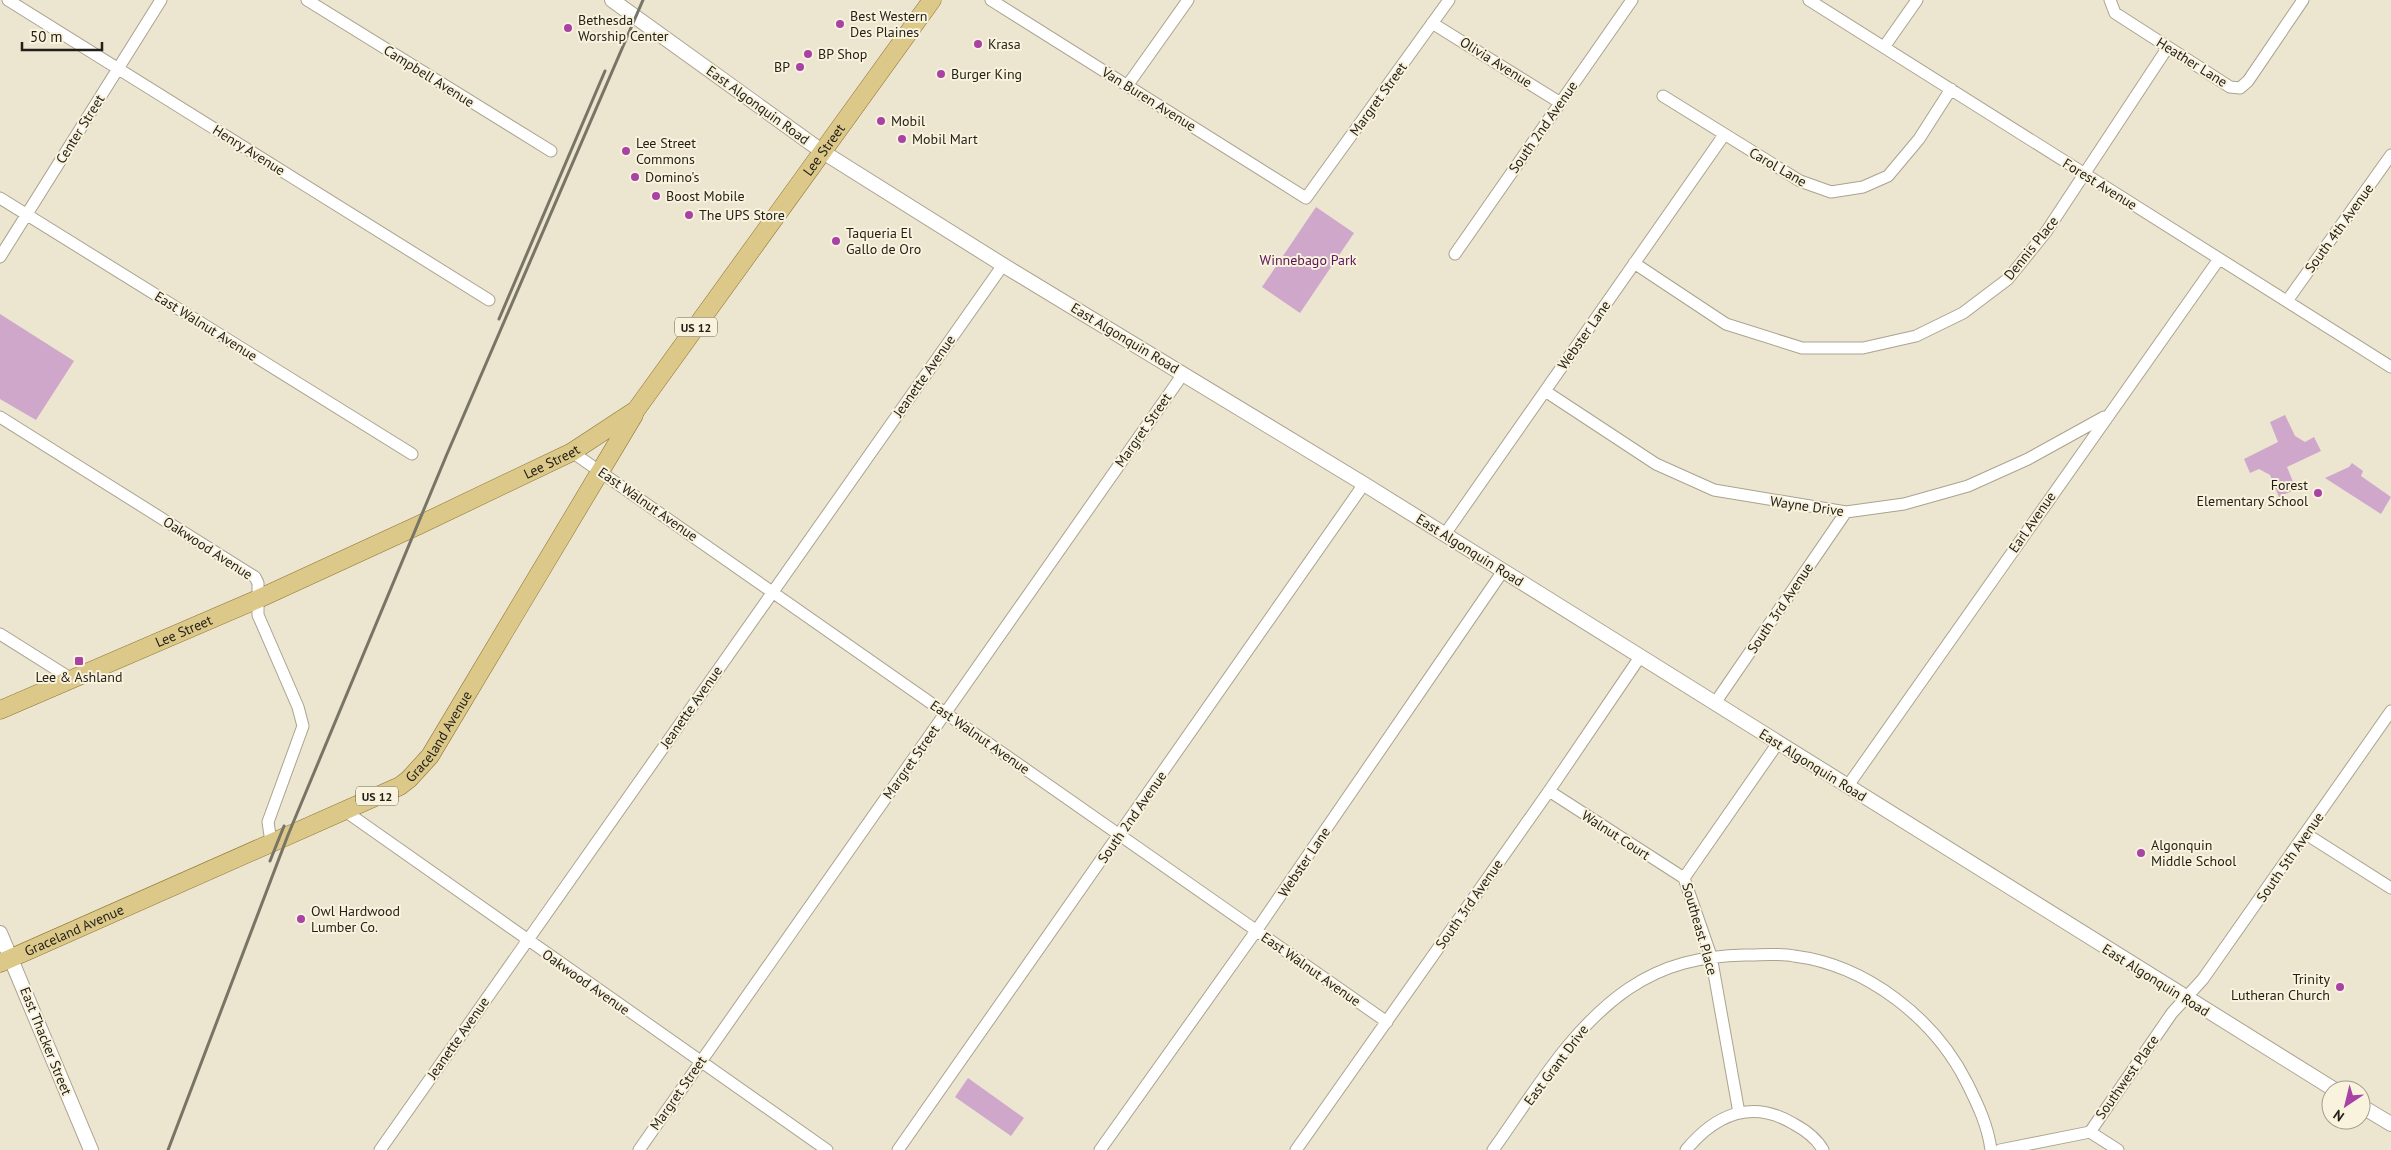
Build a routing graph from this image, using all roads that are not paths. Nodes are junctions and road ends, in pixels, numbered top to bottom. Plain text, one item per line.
1 (8, 0) edge
2 (161, 0) edge
3 (307, 0) edge
4 (612, 0) edge
5 (932, 0) edge
6 (991, 0) edge
7 (1188, 0) edge
8 (1449, 0) edge
9 (1632, 0) edge
10 (1809, 0) edge
11 (1917, 0) edge
12 (2303, 0) edge
13 (2110, 2) edge
14 (1432, 23) junction
15 (1884, 47) junction
16 (2168, 47) junction
17 (118, 68) junction
18 (1127, 86) junction
19 (1951, 90) junction
20 (1663, 96) dead end
21 (1560, 102) junction
22 (1724, 135) junction
23 (551, 152) dead end
24 (823, 152) junction
25 (2391, 155) edge
26 (2085, 174) junction
27 (0, 198) edge
28 (1306, 198) joint
29 (27, 215) junction
30 (1454, 254) dead end
31 (0, 257) edge
32 (2219, 258) junction
33 (1634, 263) junction
34 (1003, 265) junction
35 (489, 300) dead end
36 (2287, 302) junction
37 (2391, 367) edge
38 (1183, 374) junction
39 (1544, 391) junction
40 (636, 410) junction
41 (2107, 415) junction
42 (0, 417) edge
43 (572, 452) junction
44 (412, 454) dead end
45 (599, 470) junction
46 (1364, 484) junction
47 (1846, 512) junction
48 (1445, 534) junction
49 (1503, 571) junction
50 (772, 591) junction
51 (258, 599) junction
52 (0, 634) edge
53 (1640, 657) junction
54 (70, 678) junction
55 (1715, 703) junction
56 (0, 710) edge
57 (945, 712) junction
58 (2391, 712) edge
59 (1778, 743) junction
60 (1848, 787) junction
61 (1549, 791) junction
62 (345, 812) junction
63 (2306, 834) junction
64 (1120, 835) junction
65 (271, 842) junction
66 (1684, 878) junction
67 (2391, 888) edge
68 (1256, 931) junction
69 (0, 934) edge
70 (527, 940) junction
71 (1711, 956) junction
72 (6, 960) edge
73 (2186, 998) junction
74 (1387, 1022) junction
75 (700, 1062) junction
76 (2321, 1081) edge
77 (2371, 1112) edge
78 (1739, 1113) junction
79 (2391, 1124) edge
80 (2090, 1132) junction
81 (90, 1150) edge
82 (380, 1150) edge
83 (639, 1150) edge
84 (827, 1150) edge
85 (898, 1150) edge
86 (1100, 1150) edge
87 (1296, 1150) edge
88 (1493, 1150) edge
89 (1686, 1150) edge
90 (1822, 1150) edge
91 (1991, 1150) edge
92 (2000, 1150) edge
93 (2118, 1150) edge

1 - 17 street, Henry Avenue
2 - 17 street, Center Street
3 - 23 street, Campbell Avenue
4 - 24 street, East Algonquin Road
5 - 24 main road, Lee Street / US 12
6 - 18 street, Van Buren Avenue
7 - 18 street
8 - 14 street, Margret Street
9 - 21 street, South 2nd Avenue
10 - 15 street, Forest Avenue
11 - 15 street
12 - 16 street, Heather Lane
13 - 16 street, Heather Lane
14 - 21 street, Olivia Avenue
14 - 28 street, Margret Street
15 - 19 street, Forest Avenue
16 - 26 street, Dennis Place
17 - 29 street, Center Street
17 - 35 street, Henry Avenue
18 - 28 street, Van Buren Avenue
19 - 22 street, Carol Lane
19 - 26 street, Forest Avenue
20 - 22 street, Carol Lane
21 - 30 street, South 2nd Avenue
22 - 33 street, Webster Lane
24 - 34 street, East Algonquin Road
24 - 40 main road, Lee Street / US 12
25 - 36 street, South 4th Avenue
26 - 32 street, Forest Avenue
26 - 33 street, Dennis Place
27 - 29 street, East Walnut Avenue
29 - 31 street, Center Street
29 - 44 street, East Walnut Avenue
32 - 36 street, Forest Avenue
32 - 41 street, Earl Avenue
33 - 39 street, Webster Lane
34 - 38 street, East Algonquin Road
34 - 50 street, Jeanette Avenue
36 - 37 street, Forest Avenue
38 - 46 street, East Algonquin Road
38 - 57 street, Margret Street
39 - 47 street, Wayne Drive
39 - 48 street, Webster Lane
40 - 43 main road, Lee Street / US 12
40 - 45 main road, Graceland Avenue / US 12
41 - 47 street, Wayne Drive
41 - 60 street, Earl Avenue
42 - 51 street, Oakwood Avenue
43 - 45 street, East Walnut Avenue
43 - 51 main road, Lee Street / US 12
45 - 50 street, East Walnut Avenue
45 - 62 main road, Graceland Avenue / US 12
46 - 48 street, East Algonquin Road
46 - 64 street, South 2nd Avenue
47 - 55 street, South 3rd Avenue
48 - 49 street, East Algonquin Road
49 - 53 street, East Algonquin Road
49 - 68 street, Webster Lane
50 - 57 street, East Walnut Avenue
50 - 70 street, Jeanette Avenue
51 - 54 main road, Lee Street / US 12
51 - 65 street, Oakwood Avenue
52 - 54 street
53 - 55 street, East Algonquin Road
53 - 61 street, South 3rd Avenue
54 - 56 main road, Lee Street / US 12
55 - 59 street, East Algonquin Road
57 - 64 street, East Walnut Avenue
57 - 75 street, Margret Street
58 - 63 street, South 5th Avenue
59 - 60 street, East Algonquin Road
59 - 66 street, Southeast Place
60 - 73 street, East Algonquin Road
61 - 66 street, Walnut Court
61 - 74 street, South 3rd Avenue
62 - 65 main road, Graceland Avenue / US 12
62 - 70 street, Oakwood Avenue
63 - 67 street
63 - 73 street, South 5th Avenue
64 - 68 street, East Walnut Avenue
64 - 85 street, South 2nd Avenue
65 - 72 main road, Graceland Avenue / US 12
66 - 71 street, Southeast Place
68 - 74 street, East Walnut Avenue
68 - 86 street, Webster Lane
69 - 72 street, East Thacker Street
70 - 75 street, Oakwood Avenue
70 - 82 street, Jeanette Avenue
71 - 78 street, Southeast Place
71 - 88 street, East Grant Drive
71 - 91 street, East Grant Drive
72 - 81 street, East Thacker Street
73 - 76 street, East Algonquin Road
73 - 80 street, Southwest Place
74 - 87 street, South 3rd Avenue
75 - 83 street, Margret Street
75 - 84 street, Oakwood Avenue
77 - 79 street
78 - 89 street
78 - 90 street
80 - 92 street, Southwest Place
80 - 93 street

